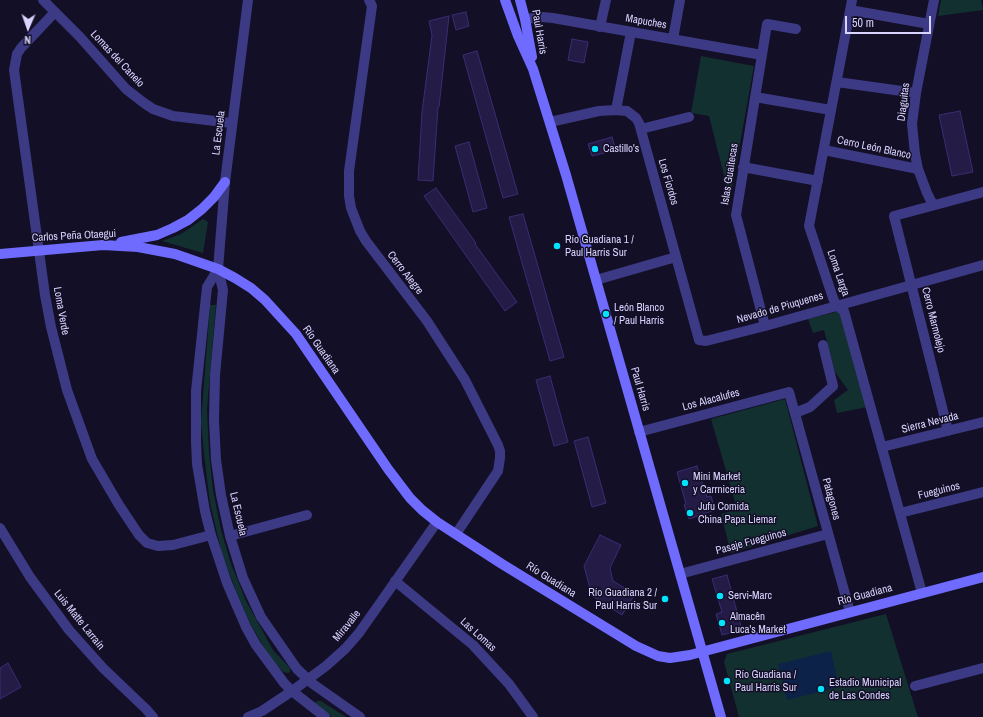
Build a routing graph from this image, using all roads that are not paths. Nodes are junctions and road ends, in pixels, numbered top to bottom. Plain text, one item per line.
1 (43, 0) edge
2 (248, 0) edge
3 (370, 0) edge
4 (505, 0) edge
5 (520, 0) edge
6 (606, 0) edge
7 (680, 0) edge
8 (934, 0) edge
9 (851, 5) edge
10 (55, 12) junction
11 (525, 19) junction
12 (929, 24) junction
13 (600, 26) junction
14 (796, 29) dead end
15 (631, 32) junction
16 (673, 39) junction
17 (762, 54) junction
18 (533, 69) junction
19 (837, 82) junction
20 (916, 93) junction
21 (755, 97) junction
22 (616, 110) junction
23 (832, 110) junction
24 (689, 117) dead end
25 (550, 122) junction
26 (232, 123) junction
27 (641, 129) junction
28 (824, 150) junction
29 (743, 167) junction
30 (918, 169) junction
31 (818, 181) junction
32 (225, 182) junction
33 (983, 192) edge
34 (933, 205) junction
35 (103, 245) junction
36 (40, 250) junction
37 (0, 254) edge
38 (676, 257) junction
39 (983, 266) edge
40 (218, 269) junction
41 (596, 280) junction
42 (911, 284) junction
43 (836, 305) junction
44 (766, 326) junction
45 (699, 340) joint
46 (823, 345) dead end
47 (789, 392) joint
48 (795, 413) junction
49 (983, 422) edge
50 (948, 430) junction
51 (640, 432) junction
52 (882, 447) junction
53 (983, 492) edge
54 (900, 513) junction
55 (307, 515) dead end
56 (437, 522) junction
57 (0, 528) edge
58 (456, 534) junction
59 (828, 534) junction
60 (211, 535) junction
61 (230, 536) junction
62 (680, 574) junction
63 (983, 576) edge
64 (395, 581) junction
65 (922, 593) junction
66 (850, 612) junction
67 (702, 652) junction
68 (983, 668) edge
69 (308, 680) junction
70 (915, 686) dead end
71 (292, 692) junction
72 (153, 717) edge
73 (248, 717) edge
74 (325, 717) edge
75 (360, 717) edge
76 (533, 717) edge
77 (721, 717) edge

1 - 10 street, Lomas del Canelo
2 - 26 street, La Escuela
3 - 58 street, Cerro Alegre
4 - 18 street, Paul Harris
5 - 11 street, Paul Harris
6 - 13 street
7 - 16 street
8 - 12 street, Diaguitas
9 - 12 street
9 - 19 street, Loma Larga
10 - 26 street, Lomas del Canelo
10 - 36 street, Loma Verde
11 - 13 street, Mapuches
11 - 18 street, Paul Harris
12 - 20 street, Diaguitas
13 - 15 street, Mapuches
14 - 17 street, Islas Guaitecas
15 - 16 street, Mapuches
15 - 22 street
16 - 17 street, Mapuches
17 - 21 street, Islas Guaitecas
18 - 25 street, Paul Harris
19 - 20 street
19 - 23 street, Loma Larga
20 - 30 street, Diaguitas
21 - 23 street
21 - 29 street, Islas Guaitecas
22 - 25 street, Los Fiordos
22 - 27 street, Los Fiordos
23 - 28 street, Loma Larga
24 - 27 street
25 - 41 street, Paul Harris
26 - 32 street, La Escuela
27 - 38 street, Los Fiordos
28 - 30 street, Cerro León Blanco
28 - 31 street, Loma Larga
29 - 31 street
29 - 44 street, Islas Guaitecas
30 - 34 street, Diaguitas
31 - 43 street, Loma Larga
32 - 35 street
32 - 40 street, La Escuela
33 - 34 street
34 - 42 street, Cerro Marmolejo
35 - 36 street, Carlos Peña Otaegui
35 - 40 street, Carlos Peña Otaegui
36 - 37 street, Carlos Peña Otaegui
36 - 60 street, Loma Verde
38 - 41 street
38 - 45 street, Los Fiordos
39 - 42 street, Nevado de Piuquenes
40 - 56 street, Río Guadiana
40 - 60 street, La Escuela
40 - 61 street, La Escuela
41 - 51 street, Paul Harris
42 - 43 street, Nevado de Piuquenes
42 - 50 street, Cerro Marmolejo
43 - 44 street, Nevado de Piuquenes
43 - 52 street, Loma Larga
44 - 45 street, Nevado de Piuquenes
46 - 48 street
47 - 48 street, Patagones
47 - 51 street, Los Alacalufes
48 - 59 street, Patagones
49 - 50 street, Sierra Nevada
50 - 52 street, Sierra Nevada
51 - 62 street, Paul Harris
52 - 54 street, Loma Larga
53 - 54 street, Fueguinos
54 - 65 street, Loma Larga
55 - 61 street
56 - 58 street, Río Guadiana
56 - 64 street, Miravalle
57 - 72 street, Luis Matte Larraín
58 - 67 street, Río Guadiana
59 - 62 street, Pasaje Fueguinos
59 - 66 street, Patagones
60 - 71 street, La Escuela
61 - 69 street, La Escuela
62 - 67 street, Paul Harris
63 - 65 street, Río Guadiana
64 - 69 street, Miravalle
64 - 76 street, Las Lomas
65 - 66 street, Río Guadiana
66 - 67 street, Río Guadiana
67 - 77 street, Paul Harris
68 - 70 street
69 - 71 street, Miravalle
69 - 75 street, La Escuela
71 - 73 street, Miravalle
71 - 74 street, La Escuela

